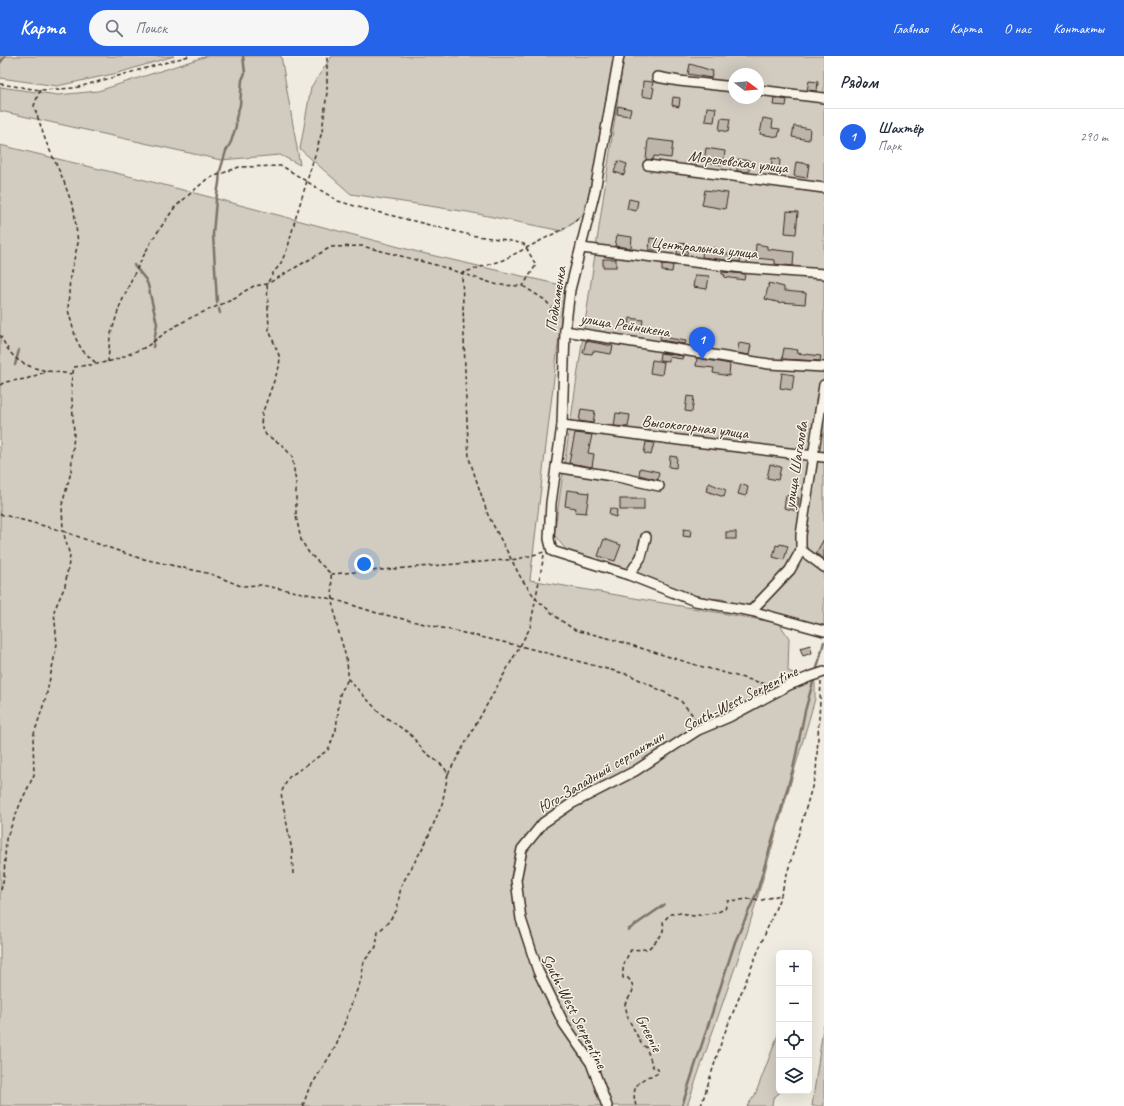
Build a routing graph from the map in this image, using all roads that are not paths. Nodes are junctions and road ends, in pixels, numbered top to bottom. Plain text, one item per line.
1 (620, 56) edge
2 (657, 77) dead end
3 (728, 87) edge
4 (764, 91) edge
5 (824, 98) edge
6 (648, 165) dead end
7 (824, 188) edge
8 (580, 248) junction
9 (824, 274) edge
10 (565, 331) junction
11 (824, 367) edge
12 (824, 385) edge
13 (562, 425) junction
14 (813, 456) junction
15 (824, 457) edge
16 (556, 467) junction
17 (659, 486) dead end
18 (646, 537) dead end
19 (801, 550) junction
20 (824, 567) edge
21 (629, 575) junction
22 (751, 611) junction
23 (824, 631) edge
24 (823, 676) edge
25 (607, 1106) edge

1 - 8 street, Подкаменка
2 - 3 street
4 - 5 street
6 - 7 street, Морелевская улица
8 - 9 street, Центральная улица
8 - 10 street, Подкаменка
10 - 11 street, улица Рейникена
10 - 13 street, Подкаменка
12 - 14 street, улица Шагалова
13 - 14 street, Высокогорная улица
13 - 16 street, Подкаменка
14 - 15 street, Высокогорная улица
14 - 19 street, улица Шагалова
16 - 17 street
16 - 21 street, Подкаменка
18 - 21 street
19 - 20 street
19 - 22 street
21 - 22 street
22 - 23 street
24 - 25 street, Юго-Западный серпантин

